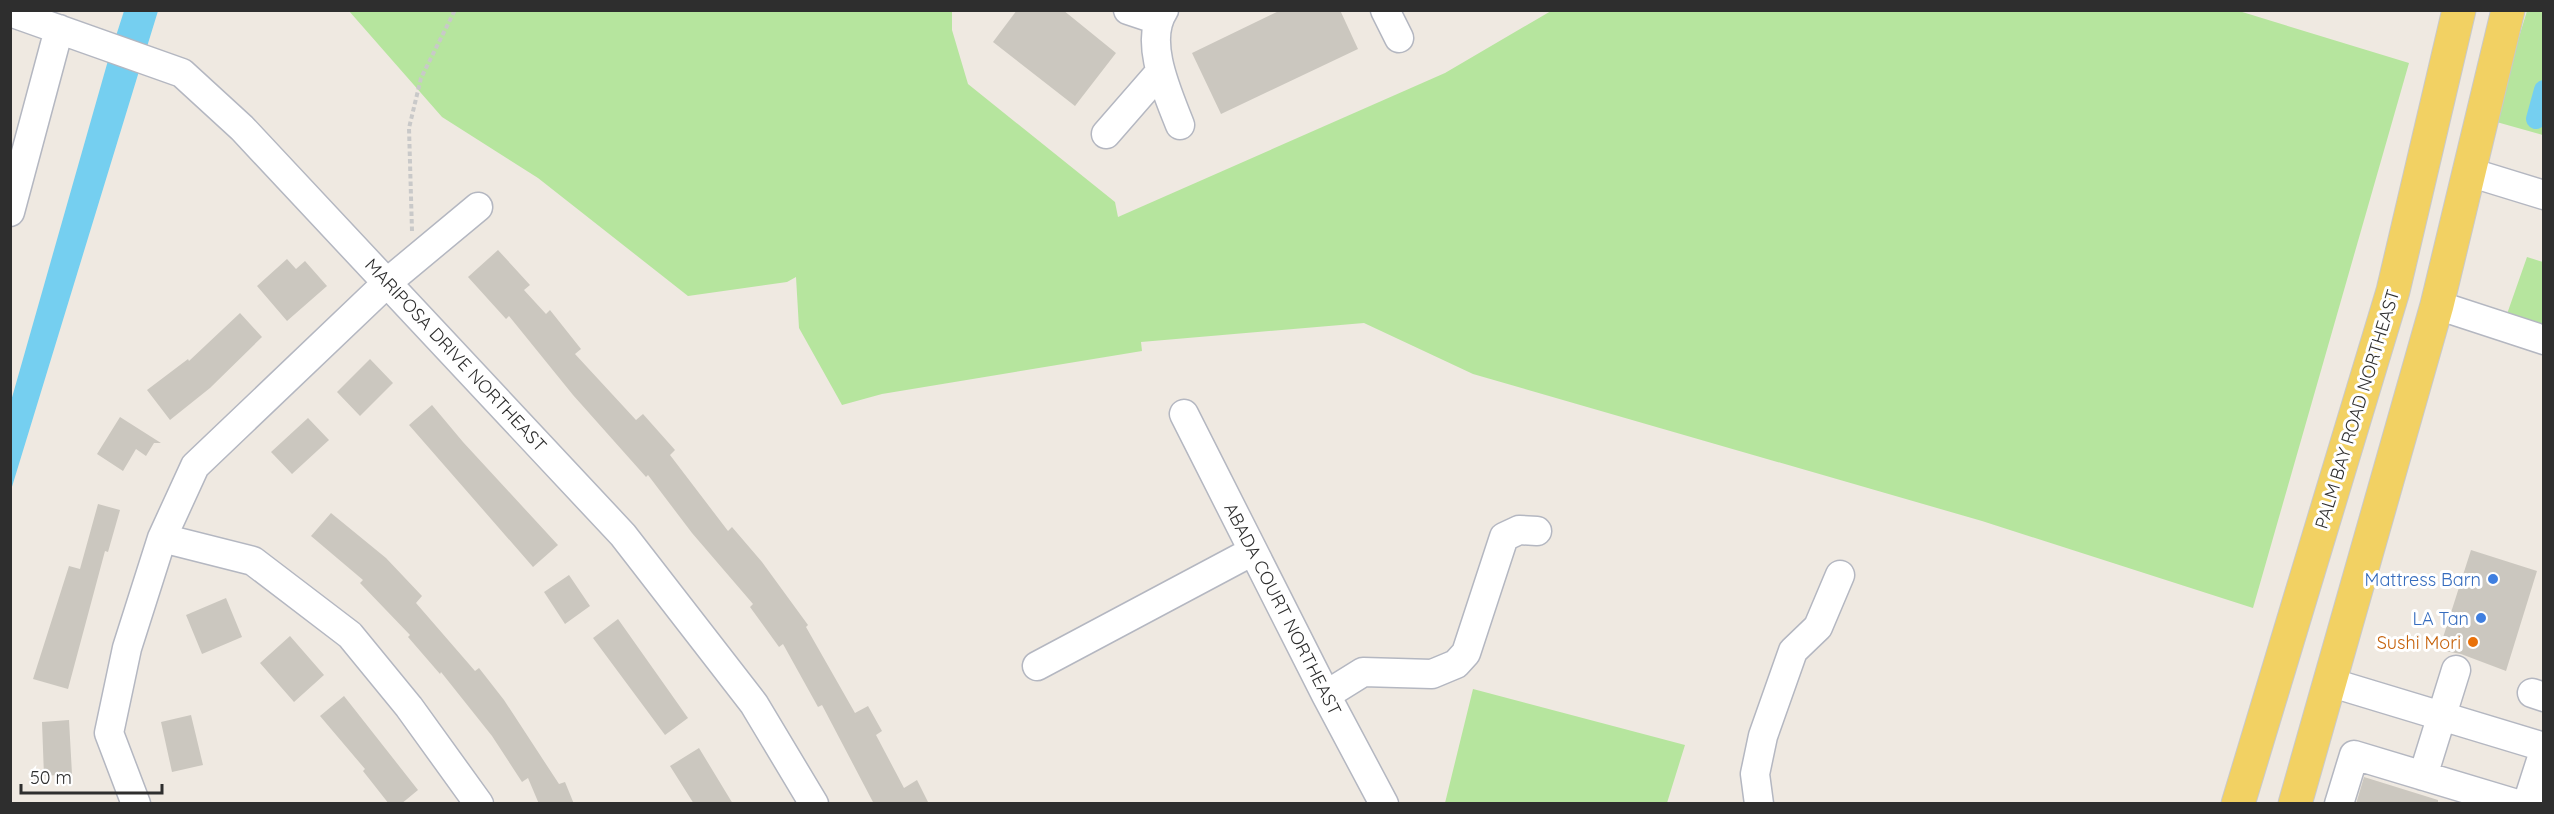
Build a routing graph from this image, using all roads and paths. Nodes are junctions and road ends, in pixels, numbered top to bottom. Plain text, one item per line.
1 (455, 10) edge
2 (1128, 10) edge
3 (1385, 10) edge
4 (2459, 10) edge
5 (2508, 10) edge
6 (10, 12) edge
7 (1161, 15) edge
8 (59, 29) junction
9 (1399, 38) dead end
10 (1160, 72) junction
11 (1180, 125) dead end
12 (1106, 134) dead end
13 (2469, 172) junction
14 (2544, 195) edge
15 (478, 207) dead end
16 (10, 212) edge
17 (408, 242) dead end
18 (389, 281) junction
19 (2393, 291) junction
20 (2437, 305) junction
21 (2544, 340) edge
22 (1184, 414) dead end
23 (1537, 531) dead end
24 (162, 538) junction
25 (1253, 551) junction
26 (1840, 575) dead end
27 (1037, 666) dead end
28 (2456, 670) dead end
29 (2329, 682) junction
30 (1326, 695) junction
31 (2441, 715) junction
32 (2544, 749) edge
33 (2423, 776) junction
34 (136, 804) edge
35 (479, 804) edge
36 (814, 804) edge
37 (1384, 804) edge
38 (1759, 804) edge
39 (2238, 804) edge
40 (2295, 804) edge
41 (2339, 804) edge
42 (2517, 804) edge
43 (2528, 804) edge

1 - 17 path
2 - 7 street
3 - 9 street
4 - 19 main road, PALM BAY ROAD NORTHEAST
5 - 13 main road
6 - 8 street, MARIPOSA DRIVE NORTHEAST
7 - 10 street
8 - 16 street
8 - 18 street, MARIPOSA DRIVE NORTHEAST
10 - 11 street
10 - 12 street
13 - 14 street
13 - 20 main road
15 - 18 street
18 - 24 street
18 - 36 street, MARIPOSA DRIVE NORTHEAST
19 - 20 main road
19 - 39 main road, PALM BAY ROAD NORTHEAST
20 - 21 street
20 - 29 main road
22 - 25 street, ABADA COURT NORTHEAST
23 - 30 street
24 - 34 street
24 - 35 street
25 - 27 street
25 - 30 street, ABADA COURT NORTHEAST
26 - 38 street
28 - 31 street
29 - 31 street
29 - 40 main road
30 - 37 street, ABADA COURT NORTHEAST
31 - 32 street
31 - 33 street
32 - 43 street
33 - 41 street
33 - 42 street

